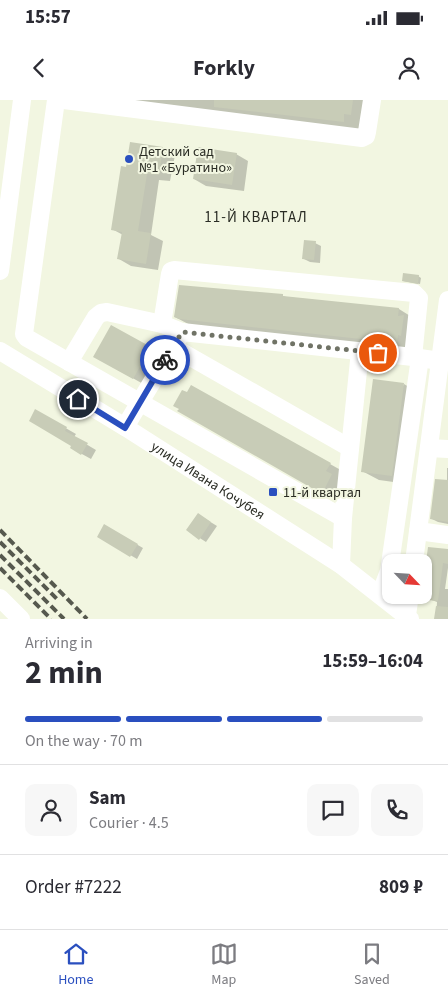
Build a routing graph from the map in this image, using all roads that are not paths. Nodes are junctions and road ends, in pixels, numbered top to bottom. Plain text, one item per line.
1 (22, 100) edge
2 (56, 100) edge
3 (372, 100) edge
4 (75, 101) edge
5 (0, 271) edge
6 (448, 300) edge
7 (162, 324) junction
8 (182, 332) junction
9 (173, 347) junction
10 (0, 351) edge
11 (360, 351) junction
12 (416, 357) junction
13 (440, 361) junction
14 (69, 362) junction
15 (139, 402) junction
16 (125, 428) junction
17 (350, 448) junction
18 (429, 448) junction
19 (448, 448) edge
20 (342, 518) junction
21 (418, 531) junction
22 (448, 535) edge
23 (415, 554) edge
24 (341, 565) junction
25 (380, 595) junction
26 (0, 598) edge
27 (409, 604) edge
28 (408, 617) edge
29 (21, 619) edge

1 - 5 street
2 - 14 street
3 - 4 street
6 - 13 street
7 - 8 street
7 - 12 street
7 - 14 street
8 - 9 street
8 - 11 street
9 - 15 street
9 - 17 street
10 - 16 street, улица Ивана Кочубея
11 - 12 street
11 - 17 street
12 - 13 street
12 - 25 street
13 - 18 street
14 - 15 street
15 - 16 street
15 - 20 street
16 - 24 street, улица Ивана Кочубея
17 - 20 street
18 - 19 street
18 - 21 street
20 - 24 street
21 - 22 street
21 - 23 street
24 - 25 street, улица Ивана Кочубея
25 - 28 street, улица Ивана Кочубея
26 - 29 street
27 - 28 street

